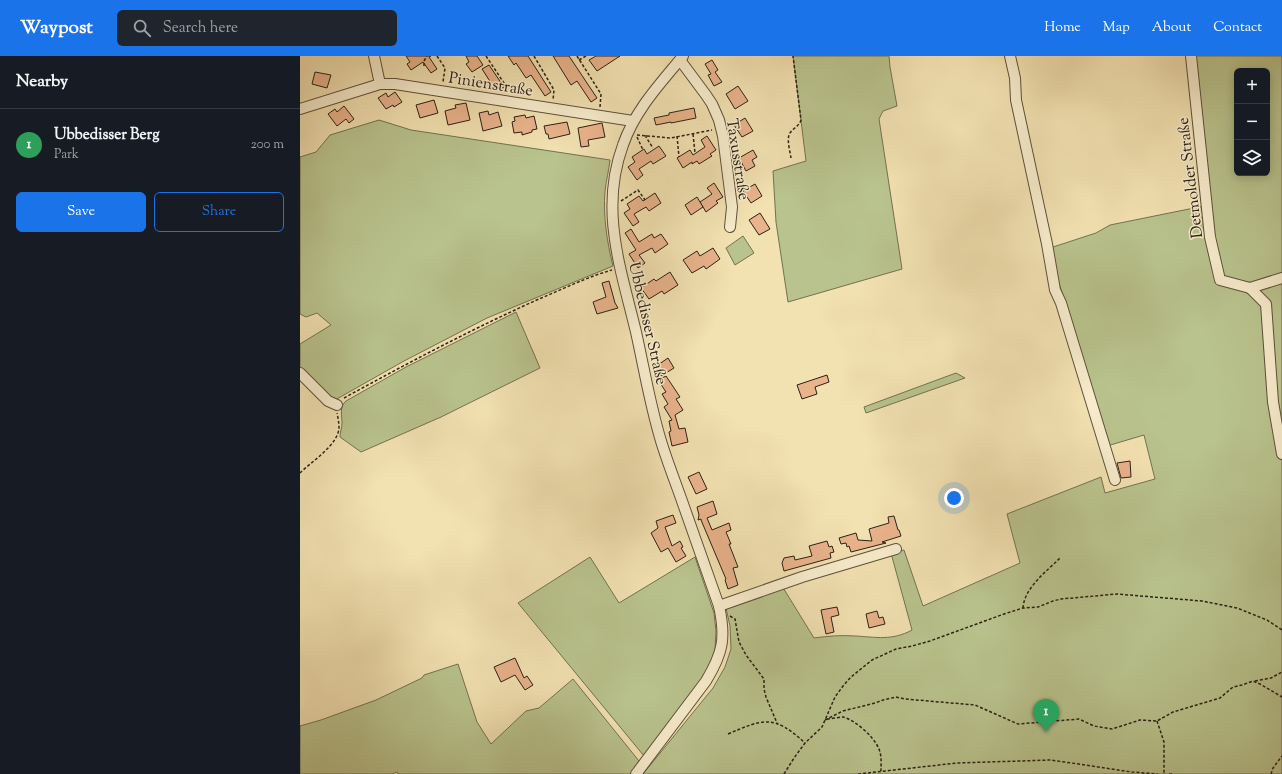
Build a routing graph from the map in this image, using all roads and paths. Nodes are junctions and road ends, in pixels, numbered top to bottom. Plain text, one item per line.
1 (374, 56) edge
2 (427, 56) edge
3 (437, 56) edge
4 (486, 56) edge
5 (534, 56) edge
6 (577, 56) edge
7 (586, 56) edge
8 (793, 56) edge
9 (1010, 56) edge
10 (1191, 56) edge
11 (682, 58) edge
12 (579, 60) junction
13 (424, 66) dead end
14 (380, 84) junction
15 (442, 90) junction
16 (501, 100) junction
17 (552, 108) junction
18 (300, 109) edge
19 (598, 115) junction
20 (633, 121) junction
21 (722, 128) junction
22 (693, 134) junction
23 (646, 135) junction
24 (677, 136) junction
25 (653, 148) dead end
26 (643, 150) dead end
27 (695, 153) dead end
28 (679, 157) dead end
29 (791, 158) dead end
30 (645, 200) dead end
31 (612, 204) junction
32 (730, 227) dead end
33 (620, 268) junction
34 (1282, 278) edge
35 (1250, 288) junction
36 (300, 373) edge
37 (337, 405) junction
38 (1282, 454) edge
39 (300, 473) edge
40 (1115, 480) dead end
41 (896, 549) dead end
42 (1060, 558) dead end
43 (719, 606) junction
44 (1023, 608) junction
45 (735, 620) dead end
46 (1282, 630) edge
47 (1282, 672) edge
48 (1253, 681) junction
49 (1282, 697) edge
50 (826, 720) junction
51 (1157, 721) junction
52 (777, 723) junction
53 (728, 734) dead end
54 (804, 743) junction
55 (1282, 756) edge
56 (881, 771) junction
57 (636, 774) edge
58 (784, 774) edge
59 (858, 774) edge
60 (1158, 774) edge
61 (1164, 774) edge
62 (1169, 774) edge
63 (1174, 774) edge
64 (1271, 774) edge

1 - 14 street
2 - 13 path
3 - 15 path
4 - 16 path
5 - 17 path
6 - 12 path
7 - 12 path
8 - 29 path
9 - 40 street
10 - 35 street, Detmolder Straße
11 - 20 street, Ubbedisser Straße
11 - 21 street, Taxusstraße
12 - 19 path
14 - 15 street, Pinienstraße
14 - 18 street, Pinienstraße
15 - 16 street, Pinienstraße
16 - 17 street, Pinienstraße
17 - 19 street, Pinienstraße
19 - 20 street, Pinienstraße
20 - 31 street, Ubbedisser Straße
21 - 22 path
21 - 32 street, Taxusstraße
22 - 24 path
22 - 27 path
23 - 24 path
23 - 25 path
23 - 26 path
24 - 28 path
30 - 31 path
31 - 33 street, Ubbedisser Straße
33 - 37 path
33 - 43 street, Ubbedisser Straße
34 - 35 street
35 - 38 street
36 - 37 street
37 - 39 path
41 - 43 street
42 - 44 path
43 - 57 street, Ubbedisser Straße
44 - 46 path
44 - 50 path
45 - 52 path
47 - 48 path
48 - 49 path
48 - 51 path
50 - 51 path
50 - 54 path
50 - 56 path
51 - 61 path
52 - 53 path
52 - 54 path
54 - 58 path
55 - 64 path
56 - 59 path
56 - 60 path
62 - 63 path

